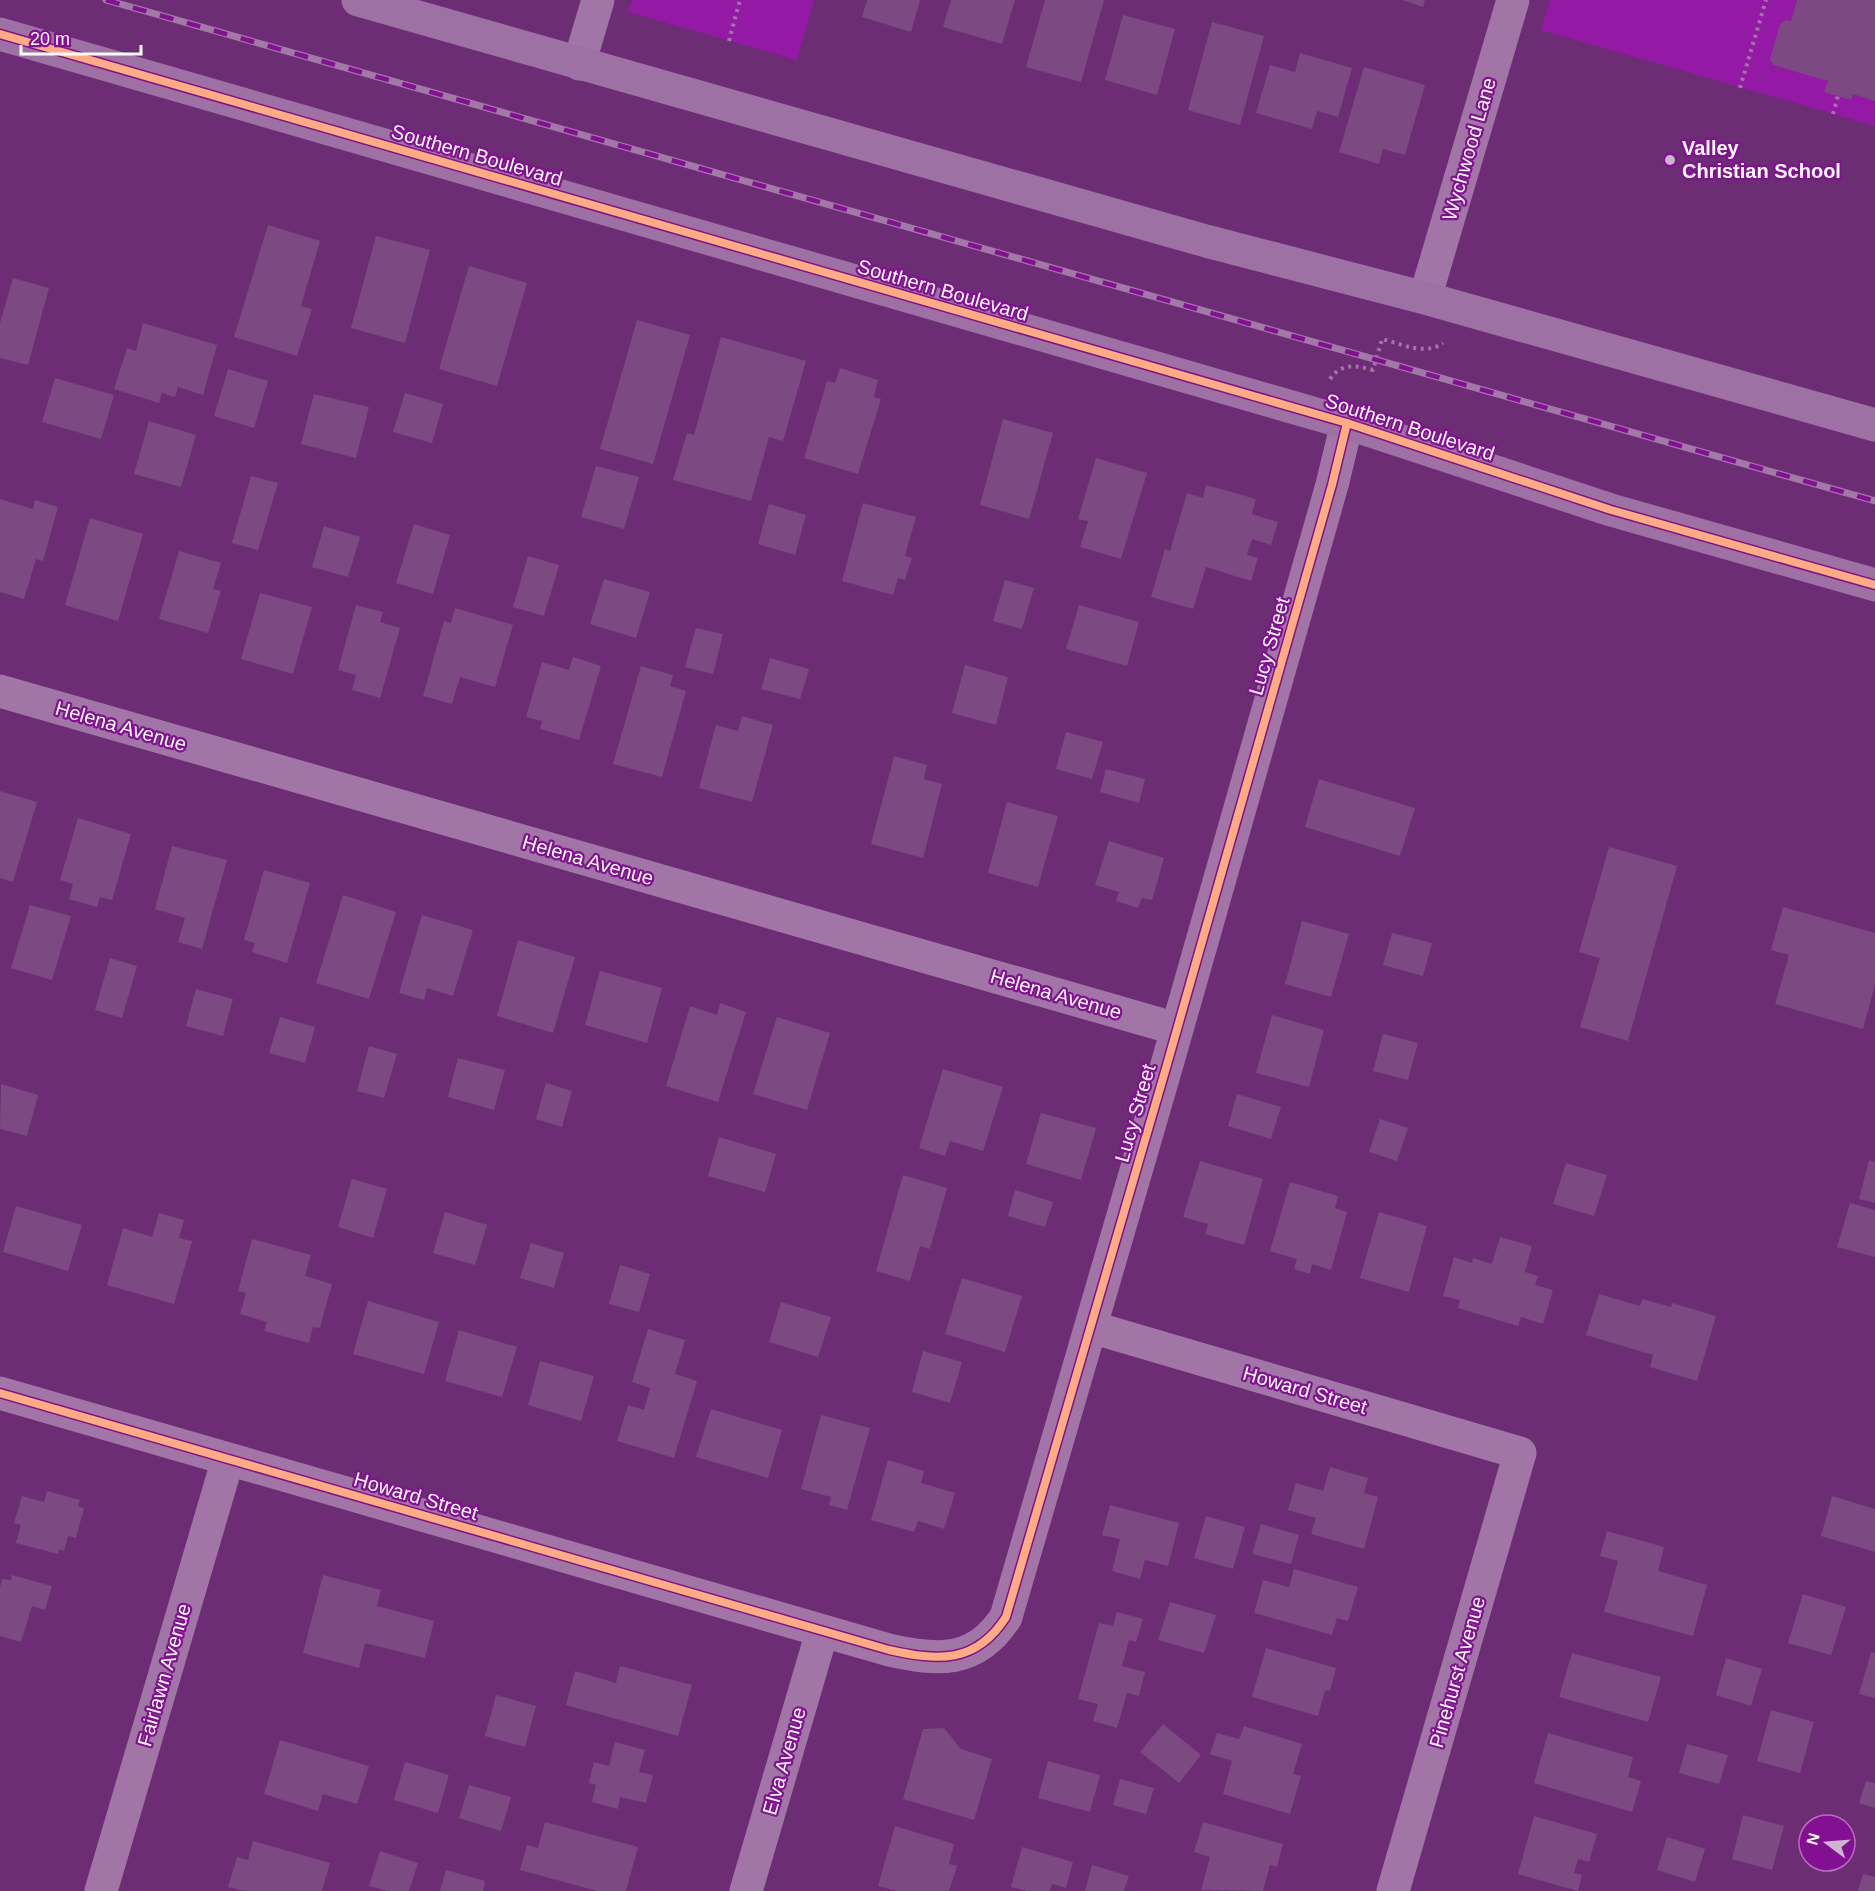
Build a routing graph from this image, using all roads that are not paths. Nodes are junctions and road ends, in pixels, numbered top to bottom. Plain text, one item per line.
1 (358, 0) edge
2 (598, 0) edge
3 (1513, 0) edge
4 (0, 34) edge
5 (579, 64) junction
6 (1425, 298) junction
7 (1347, 423) junction
8 (1875, 424) edge
9 (1875, 585) edge
10 (0, 691) edge
11 (1177, 1029) junction
12 (1091, 1327) junction
13 (0, 1393) edge
14 (1520, 1454) joint
15 (228, 1459) junction
16 (822, 1632) junction
17 (101, 1891) edge
18 (746, 1891) edge
19 (1393, 1891) edge

1 - 5 street
2 - 5 street
3 - 6 street, Wychwood Lane
4 - 7 street, Southern Boulevard
5 - 6 street
6 - 8 street
7 - 9 street, Southern Boulevard
7 - 11 street, Lucy Street
10 - 11 street, Helena Avenue
11 - 12 street, Lucy Street
12 - 14 street, Howard Street
12 - 16 street, Lucy Street
13 - 15 street, Howard Street
14 - 19 street, Pinehurst Avenue
15 - 16 street, Howard Street
15 - 17 street, Fairlawn Avenue
16 - 18 street, Elva Avenue

